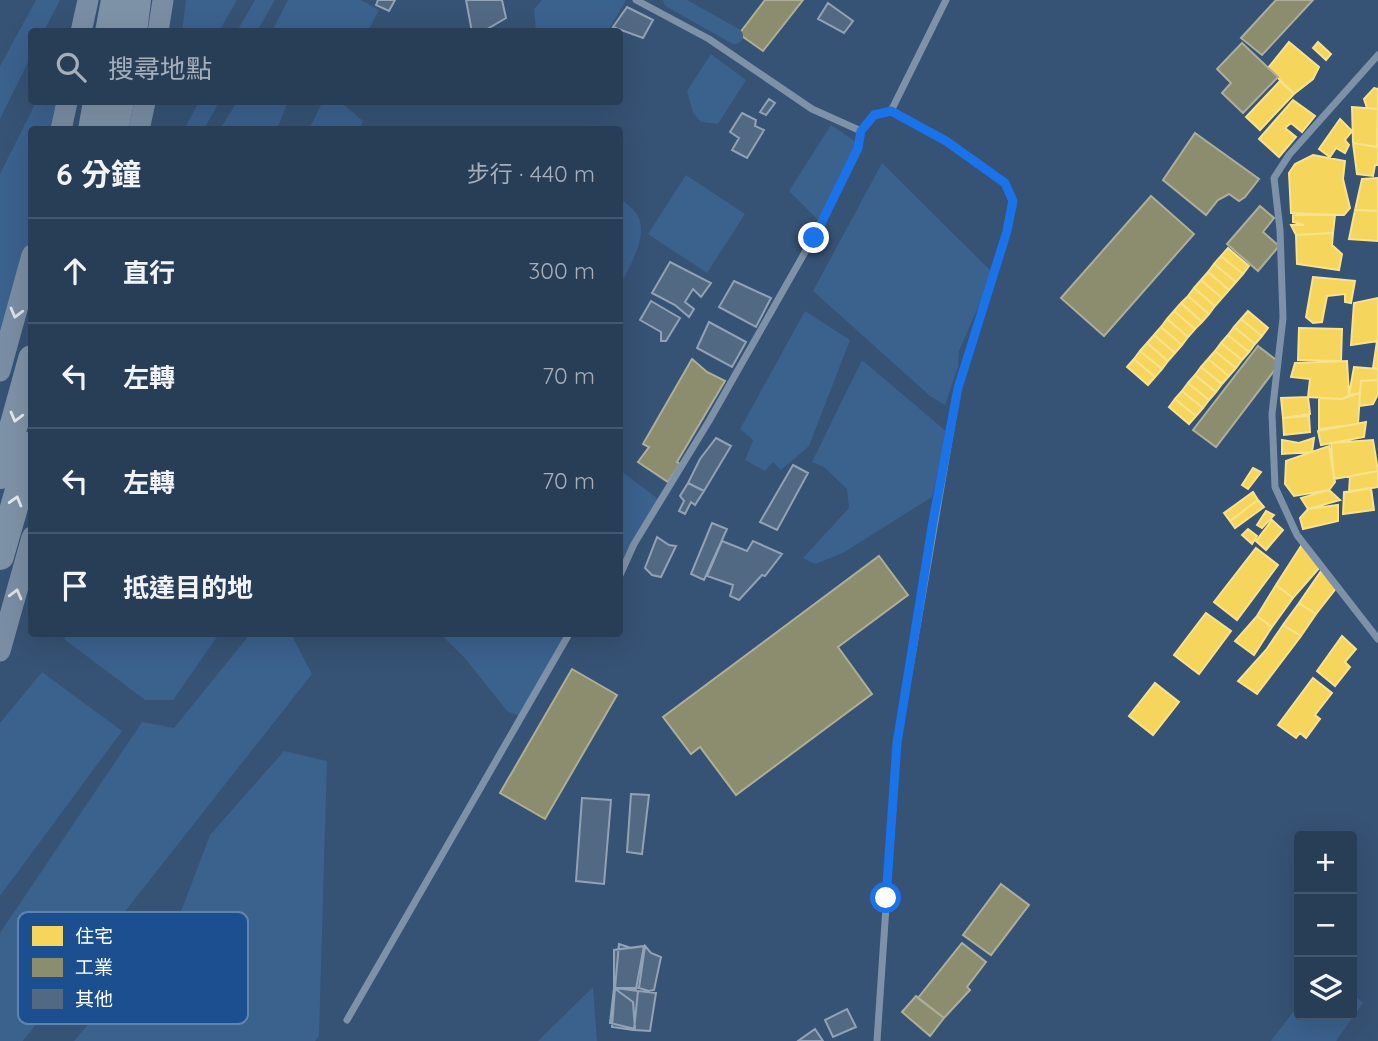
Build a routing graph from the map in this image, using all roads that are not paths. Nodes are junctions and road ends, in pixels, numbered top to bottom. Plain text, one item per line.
1 (88, 0) edge
2 (115, 0) edge
3 (137, 0) edge
4 (163, 0) edge
5 (636, 0) edge
6 (946, 0) edge
7 (82, 28) edge
8 (110, 28) edge
9 (134, 28) edge
10 (159, 28) edge
11 (1378, 55) edge
12 (66, 105) edge
13 (96, 105) edge
14 (119, 105) edge
15 (144, 105) edge
16 (891, 111) junction
17 (62, 126) edge
18 (93, 126) edge
19 (115, 126) edge
20 (140, 126) edge
21 (861, 131) junction
22 (28, 270) edge
23 (0, 371) edge
24 (28, 374) edge
25 (28, 460) edge
26 (0, 475) edge
27 (28, 551) edge
28 (0, 556) edge
29 (623, 568) edge
30 (567, 637) edge
31 (1378, 639) edge
32 (0, 651) edge
33 (347, 1020) dead end
34 (877, 1041) edge

1 - 7 street
2 - 8 highway
3 - 9 highway
4 - 10 street
5 - 21 lane
6 - 16 lane
11 - 31 lane
12 - 17 street
13 - 18 highway
14 - 19 highway
15 - 20 street
16 - 21 lane
16 - 34 lane
21 - 29 lane
22 -> 23 street
24 -> 26 highway
28 -> 25 highway
32 -> 27 street
30 - 33 lane

